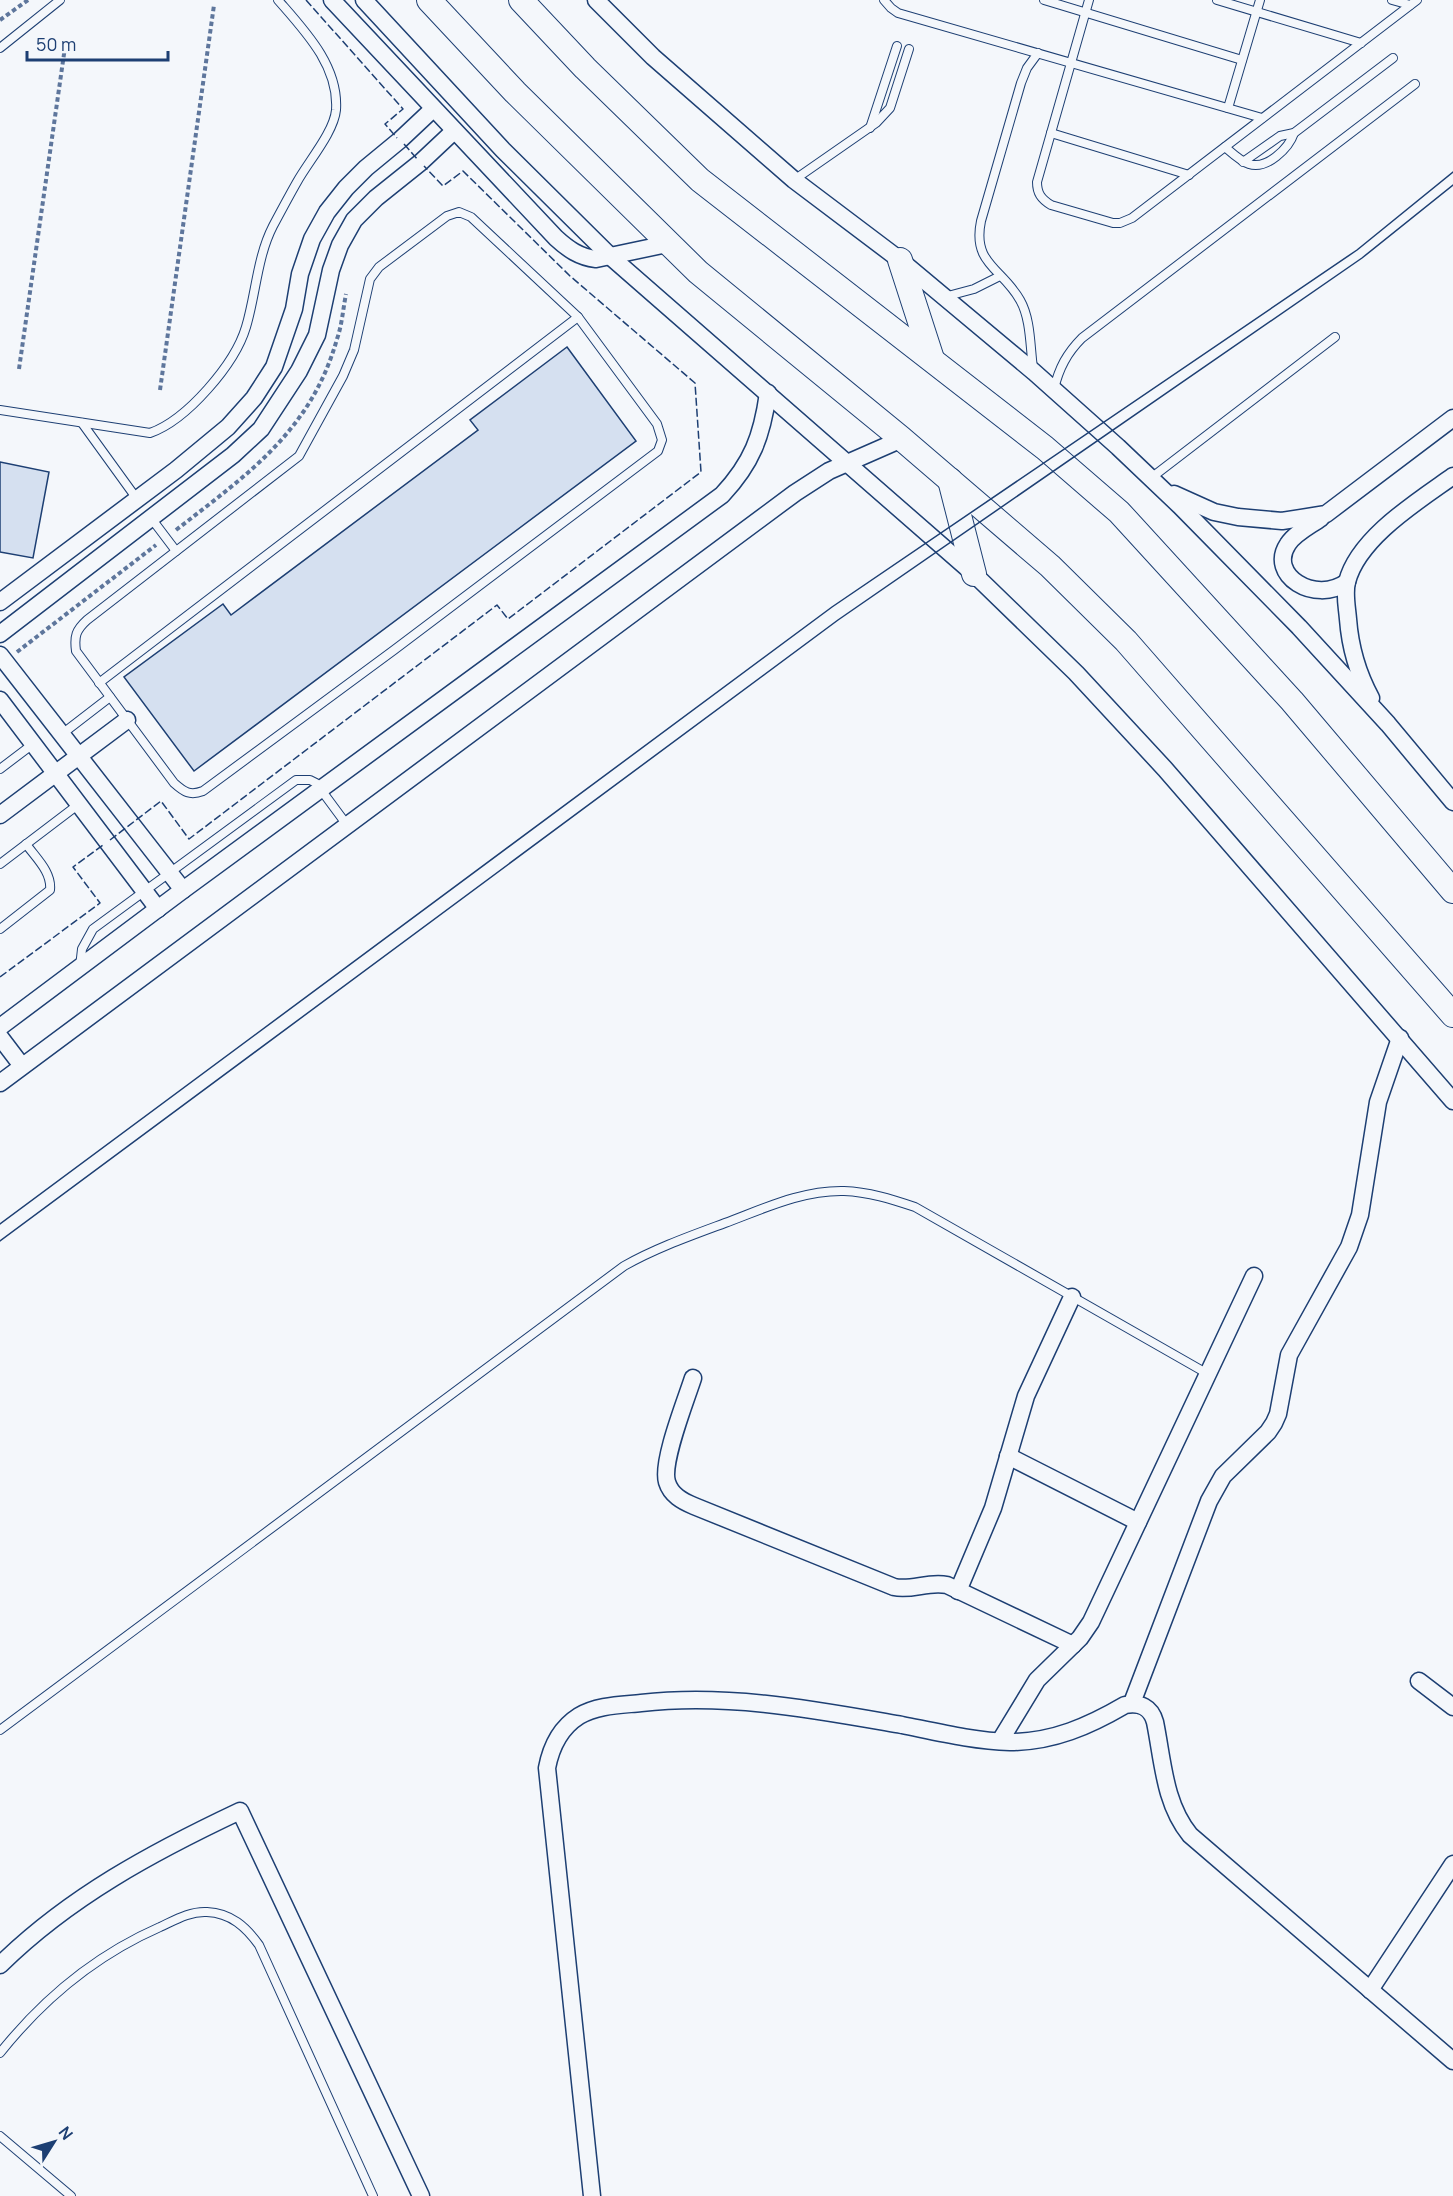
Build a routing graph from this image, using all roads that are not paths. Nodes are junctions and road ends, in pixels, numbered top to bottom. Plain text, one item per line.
1 (60, 0) edge
2 (278, 0) edge
3 (332, 0) edge
4 (364, 0) edge
5 (429, 0) edge
6 (521, 0) edge
7 (596, 0) edge
8 (884, 0) edge
9 (1044, 0) edge
10 (1089, 0) edge
11 (1217, 0) edge
12 (1260, 0) edge
13 (1392, 0) edge
14 (1414, 3) edge
15 (1256, 12) junction
16 (1085, 13) junction
17 (1361, 43) junction
18 (897, 46) dead end
19 (0, 48) edge
20 (909, 49) dead end
21 (1038, 53) junction
22 (1393, 58) dead end
23 (1242, 60) junction
24 (1071, 63) junction
25 (1415, 84) dead end
26 (1228, 108) junction
27 (434, 109) junction
28 (1262, 118) junction
29 (870, 128) junction
30 (454, 131) junction
31 (1051, 133) junction
32 (1294, 133) junction
33 (1225, 147) junction
34 (1243, 162) junction
35 (1189, 175) junction
36 (794, 180) junction
37 (321, 223) junction
38 (346, 234) junction
39 (668, 244) junction
40 (611, 257) junction
41 (900, 260) junction
42 (1000, 276) junction
43 (944, 297) junction
44 (578, 317) junction
45 (1335, 337) dead end
46 (932, 359) junction
47 (1034, 372) junction
48 (1054, 390) junction
49 (768, 393) junction
50 (0, 410) edge
51 (1453, 418) edge
52 (82, 423) junction
53 (902, 439) junction
54 (847, 462) junction
55 (1453, 476) edge
56 (1151, 478) junction
57 (950, 480) junction
58 (137, 499) junction
59 (1326, 514) junction
60 (151, 518) junction
61 (176, 551) junction
62 (974, 574) junction
63 (1347, 582) junction
64 (0, 602) edge
65 (0, 634) edge
66 (0, 655) edge
67 (99, 683) junction
68 (110, 697) junction
69 (0, 700) edge
70 (127, 720) junction
71 (1388, 724) junction
72 (62, 734) junction
73 (33, 744) junction
74 (79, 756) junction
75 (0, 769) edge
76 (56, 774) junction
77 (320, 789) junction
78 (1453, 802) edge
79 (79, 804) junction
80 (0, 815) edge
81 (347, 825) junction
82 (26, 844) junction
83 (0, 864) edge
84 (169, 872) junction
85 (183, 890) junction
86 (144, 891) junction
87 (1453, 891) edge
88 (158, 909) junction
89 (0, 929) edge
90 (80, 967) junction
91 (1453, 1015) edge
92 (0, 1027) edge
93 (0, 1037) edge
94 (1400, 1038) junction
95 (22, 1066) junction
96 (0, 1083) edge
97 (1453, 1101) edge
98 (1254, 1276) dead end
99 (1072, 1297) junction
100 (1208, 1374) junction
101 (693, 1378) dead end
102 (1008, 1456) junction
103 (1138, 1522) junction
104 (958, 1591) junction
105 (1073, 1645) junction
106 (1419, 1681) dead end
107 (1132, 1703) junction
108 (1453, 1707) edge
109 (0, 1730) edge
110 (1000, 1741) junction
111 (1453, 1864) edge
112 (0, 1965) edge
113 (1370, 1990) junction
114 (0, 2053) edge
115 (1453, 2061) edge
116 (0, 2136) edge
117 (71, 2196) edge
118 (373, 2196) edge
119 (421, 2196) edge
120 (591, 2196) edge

1 - 19 lane
2 - 52 lane
3 - 27 street
4 - 40 street
5 - 39 main road
6 - 46 main road
7 - 36 street
8 - 21 lane
9 - 16 lane
10 - 16 lane
11 - 15 lane
12 - 15 lane
13 - 14 lane
14 - 17 lane
15 - 17 lane
15 - 23 lane
16 - 23 lane
16 - 24 lane
17 - 28 lane
18 - 29 lane
20 - 29 lane
21 - 24 lane
21 - 42 lane
22 - 32 lane
23 - 26 lane
24 - 26 lane
24 - 31 lane
25 - 48 lane
26 - 28 lane
27 - 30 street
27 - 37 street
28 - 33 lane
29 - 36 lane
30 - 38 street
30 - 40 street
31 - 35 lane
31 - 35 lane
32 - 34 lane
32 - 34 lane
33 - 34 lane
33 - 35 lane
36 - 41 street
37 - 38 street
37 - 58 street
38 - 60 street
39 - 40 street
39 - 53 main road
40 - 49 street
41 - 43 street
41 - 46 main road
42 - 43 lane
42 - 47 lane
43 - 47 street
44 - 61 lane
44 - 67 lane
44 - 70 lane
45 - 56 lane
46 - 87 main road
47 - 48 street
48 - 56 street
49 - 54 street
49 - 77 street
50 - 52 lane
51 - 59 street
52 - 58 lane
53 - 54 street
53 - 57 main road
54 - 62 street
54 - 81 street
55 - 63 street
56 - 59 street
56 - 71 street
57 - 62 main road
57 - 91 main road
58 - 64 street
59 - 63 street
60 - 61 lane
60 - 65 street
61 - 67 lane
62 - 94 street
63 - 71 street
66 - 72 street
67 - 68 lane
68 - 70 lane
68 - 72 lane
69 - 73 street
70 - 74 street
71 - 78 street
72 - 74 street
73 - 75 lane
73 - 76 street
74 - 76 street
74 - 84 street
76 - 79 street
76 - 80 street
77 - 81 lane
77 - 84 lane
77 - 85 street
79 - 82 lane
79 - 86 street
81 - 95 street
82 - 83 lane
82 - 89 lane
84 - 85 street
84 - 86 lane
85 - 88 street
86 - 88 street
86 - 90 lane
88 - 90 street
90 - 92 street
93 - 95 street
94 - 97 street
94 - 107 street
95 - 96 street
98 - 100 street
99 - 100 lane
99 - 102 street
99 - 109 lane
100 - 103 street
101 - 104 street
102 - 103 street
102 - 104 street
103 - 105 street
104 - 105 street
105 - 110 street
106 - 108 street
107 - 110 street
107 - 113 street
110 - 120 street
111 - 113 street
112 - 119 street
113 - 115 street
114 - 118 lane
116 - 117 lane

